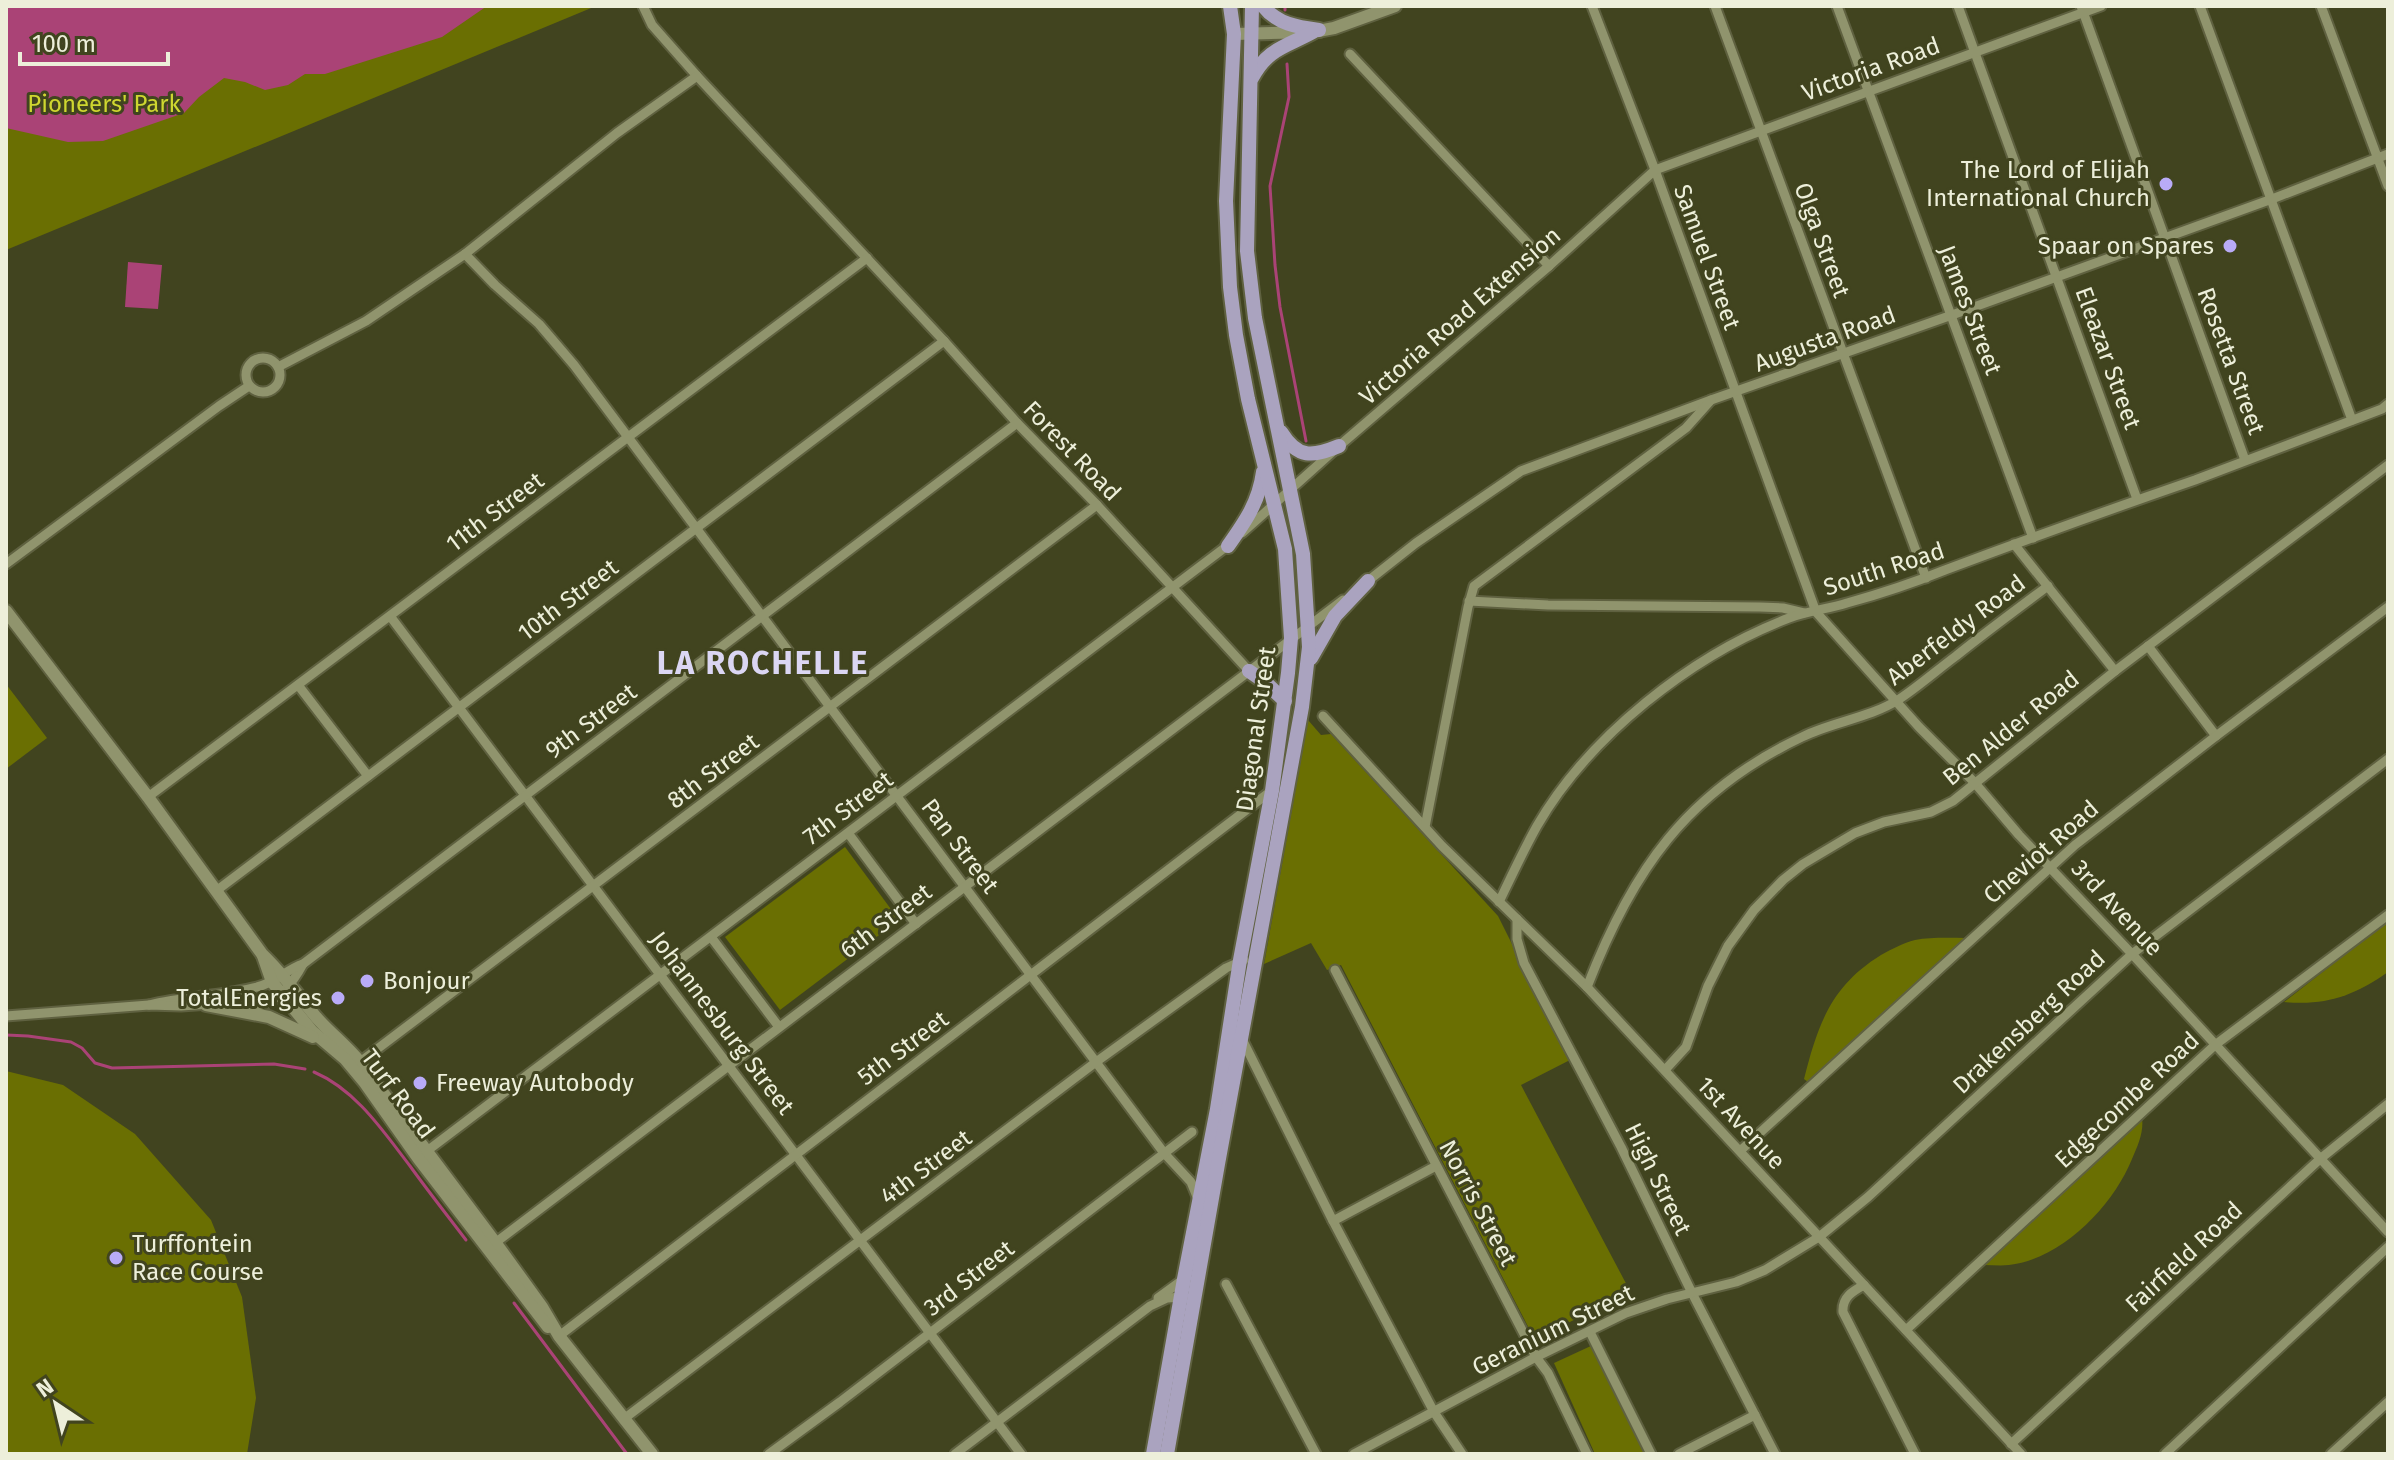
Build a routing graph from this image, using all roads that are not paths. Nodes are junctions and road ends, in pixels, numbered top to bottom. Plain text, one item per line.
1 (643, 6) edge
2 (1230, 6) edge
3 (1252, 6) edge
4 (1263, 6) edge
5 (1395, 6) edge
6 (1592, 6) edge
7 (1715, 6) edge
8 (1837, 6) edge
9 (1958, 6) edge
10 (2101, 6) edge
11 (2200, 6) edge
12 (2321, 6) edge
13 (2082, 9) edge
14 (1317, 31) junction
15 (1234, 34) junction
16 (1253, 34) junction
17 (1974, 53) junction
18 (1350, 54) dead end
19 (697, 76) junction
20 (1251, 78) junction
21 (1867, 91) junction
22 (1762, 130) junction
23 (2388, 154) edge
24 (2377, 157) junction
25 (1655, 170) junction
26 (2388, 186) edge
27 (2272, 199) junction
28 (2166, 237) junction
29 (465, 254) junction
30 (867, 258) junction
31 (1549, 266) junction
32 (2057, 276) junction
33 (1952, 315) junction
34 (944, 341) junction
35 (1842, 354) junction
36 (278, 367) junction
37 (249, 386) junction
38 (1735, 393) junction
39 (1711, 400) junction
40 (2386, 407) edge
41 (2352, 420) junction
42 (1017, 423) junction
43 (1277, 424) junction
44 (628, 437) junction
45 (1339, 446) junction
46 (2245, 460) junction
47 (1265, 463) junction
48 (2388, 465) edge
49 (1290, 491) junction
50 (2137, 499) junction
51 (1274, 504) junction
52 (1097, 505) junction
53 (697, 528) junction
54 (2033, 538) junction
55 (2014, 544) junction
56 (1228, 546) junction
57 (6, 564) edge
58 (1926, 578) junction
59 (1368, 581) junction
60 (2048, 586) junction
61 (1173, 587) junction
62 (1469, 601) junction
63 (2388, 607) edge
64 (6, 611) edge
65 (1816, 612) junction
66 (1804, 613) junction
67 (390, 616) junction
68 (763, 616) junction
69 (1309, 625) junction
70 (1291, 638) junction
71 (2148, 646) junction
72 (1308, 664) junction
73 (1249, 671) junction
74 (2115, 671) junction
75 (298, 685) junction
76 (1285, 701) junction
77 (1896, 701) junction
78 (830, 707) junction
79 (459, 708) junction
80 (1323, 716) dead end
81 (2216, 736) junction
82 (2388, 759) edge
83 (368, 776) junction
84 (1974, 782) junction
85 (1272, 791) junction
86 (526, 796) junction
87 (897, 796) junction
88 (148, 797) junction
89 (1425, 827) junction
90 (848, 833) junction
91 (2050, 866) junction
92 (593, 886) junction
93 (965, 886) junction
94 (216, 891) junction
95 (1499, 902) junction
96 (2388, 915) edge
97 (1517, 919) junction
98 (916, 924) junction
99 (711, 937) junction
100 (2132, 954) junction
101 (1248, 960) junction
102 (1335, 970) dead end
103 (660, 975) junction
104 (1031, 975) junction
105 (282, 983) junction
106 (1587, 987) junction
107 (149, 1005) junction
108 (206, 1005) junction
109 (6, 1016) edge
110 (779, 1027) junction
111 (1241, 1036) junction
112 (320, 1039) junction
113 (2215, 1045) junction
114 (1096, 1062) junction
115 (356, 1065) junction
116 (729, 1065) junction
117 (1665, 1070) junction
118 (2388, 1104) edge
119 (1192, 1132) dead end
120 (1740, 1151) junction
121 (1164, 1153) junction
122 (422, 1154) junction
123 (796, 1155) junction
124 (2320, 1159) junction
125 (1436, 1166) junction
126 (1198, 1203) junction
127 (1333, 1221) junction
128 (2388, 1232) edge
129 (1819, 1237) junction
130 (861, 1242) junction
131 (491, 1245) junction
132 (2388, 1247) edge
133 (1184, 1279) junction
134 (1226, 1284) dead end
135 (1864, 1285) junction
136 (1692, 1293) junction
137 (1188, 1297) junction
138 (1150, 1306) junction
139 (1906, 1330) junction
140 (1590, 1332) junction
141 (931, 1333) junction
142 (559, 1336) junction
143 (1536, 1357) junction
144 (2388, 1402) edge
145 (1434, 1412) junction
146 (1755, 1415) junction
147 (625, 1418) junction
148 (997, 1422) junction
149 (2011, 1444) junction
150 (1154, 1449) edge
151 (1692, 1451) edge
152 (652, 1454) edge
153 (769, 1454) edge
154 (955, 1454) edge
155 (1021, 1454) edge
156 (1140, 1454) edge
157 (1167, 1454) edge
158 (1316, 1454) edge
159 (1354, 1454) edge
160 (1462, 1454) edge
161 (1587, 1454) edge
162 (1651, 1454) edge
163 (1679, 1454) edge
164 (1775, 1454) edge
165 (1915, 1454) edge
166 (2021, 1454) edge
167 (2165, 1454) edge
168 (2331, 1454) edge

1 - 19 street, Forest Road
2 - 15 main road, Diagonal Street
3 - 16 main road, Diagonal Street
4 - 14 main road
5 - 14 main road
6 - 25 street, Samuel Street
7 - 22 street, Olga Street
8 - 21 street, James Street
9 - 17 street, Eleazar Street
10 - 13 street, Victoria Road
11 - 27 street
12 - 24 street
13 - 17 street, Victoria Road
13 - 28 street, Rosetta Street
14 - 16 main road
14 - 20 main road
15 - 16 main road
15 - 47 main road, Diagonal Street
16 - 20 main road, Diagonal Street
17 - 21 street, Victoria Road
17 - 32 street, Eleazar Street
18 - 31 street
19 - 29 street
19 - 30 street, Forest Road
20 - 43 main road, Diagonal Street
21 - 22 street, Victoria Road
21 - 33 street, James Street
22 - 25 street, Victoria Road
22 - 35 street, Olga Street
23 - 24 street, Augusta Road
24 - 26 street
24 - 27 street, Augusta Road
25 - 31 street, Victoria Road Extension
25 - 38 street, Samuel Street
27 - 28 street, Augusta Road
27 - 41 street
28 - 32 street, Augusta Road
28 - 46 street, Rosetta Street
29 - 36 street
29 - 44 street, Pan Street
30 - 34 street, Forest Road
30 - 44 street, 11th Street
31 - 45 street, Victoria Road Extension
32 - 33 street, Augusta Road
32 - 50 street, Eleazar Street
33 - 35 street, Augusta Road
33 - 54 street, James Street
34 - 42 street, Forest Road
34 - 53 street, 10th Street
35 - 38 street, Augusta Road
35 - 58 street, Olga Street
36 - 37 street
36 - 37 street
37 - 57 street
38 - 39 street, Augusta Road
38 - 65 street, Samuel Street
39 - 59 street, Augusta Road
39 - 62 street
40 - 41 street, South Road
41 - 46 street, South Road
42 - 52 street, Forest Road
42 - 68 street, 9th Street
43 - 45 main road
43 - 49 main road, Diagonal Street
44 - 53 street, Pan Street
44 - 67 street, 11th Street
45 - 49 street, Victoria Road Extension
46 - 50 street, South Road
47 - 51 main road, Diagonal Street
47 - 56 main road
48 - 71 street, Ben Alder Road
49 - 51 street, 7th Street
49 - 69 main road, Diagonal Street
50 - 54 street, South Road
51 - 56 street, 7th Street
51 - 70 main road, Diagonal Street
52 - 61 street, Forest Road
52 - 78 street, 8th Street
53 - 68 street, Pan Street
53 - 79 street, 10th Street
54 - 55 street, South Road
55 - 58 street, South Road
55 - 60 street
56 - 61 street, 7th Street
58 - 65 street, South Road
59 - 69 street, Augusta Road
59 - 72 main road
60 - 74 street
60 - 77 street, Aberfeldy Road
61 - 73 street, Forest Road
61 - 87 street, 7th Street
62 - 66 street
62 - 89 street
63 - 81 street, Cheviot Road
64 - 88 main road, Turf Road
65 - 66 street, South Road
65 - 77 street, 3rd Avenue
66 - 95 street, South Road
67 - 75 street, 11th Street
67 - 79 street, Johannesburg Street
68 - 78 street, Pan Street
68 - 86 street, 9th Street
69 - 70 street, 6th Street
69 - 72 main road, Diagonal Street
70 - 73 street, 6th Street
70 - 76 main road, Diagonal Street
71 - 74 street, Ben Alder Road
71 - 81 street
72 - 101 main road, Diagonal Street
73 - 76 main road
73 - 93 street, 6th Street
74 - 84 street, Ben Alder Road
75 - 83 street
75 - 88 street, 11th Street
76 - 85 main road, Diagonal Street
77 - 84 street, 3rd Avenue
77 - 106 street, Aberfeldy Road
78 - 87 street, Pan Street
78 - 92 street, 8th Street
79 - 83 street, 10th Street
79 - 86 street, Johannesburg Street
80 - 89 street, 1st Avenue
81 - 91 street, Cheviot Road
82 - 100 street, Drakensberg Road
83 - 94 street, 10th Street
84 - 91 street, 3rd Avenue
84 - 117 street, Ben Alder Road
85 - 101 main road, Diagonal Street
85 - 104 street, 5th Street
86 - 92 street, Johannesburg Street
86 - 105 street, 9th Street
87 - 90 street, 7th Street
87 - 93 street, Pan Street
88 - 94 main road, Turf Road
89 - 95 street, 1st Avenue
90 - 98 street
90 - 99 street, 7th Street
91 - 100 street, 3rd Avenue
91 - 120 street, Cheviot Road
92 - 103 street, Johannesburg Street
92 - 115 street, 8th Street
93 - 98 street, 6th Street
93 - 104 street, Pan Street
94 - 105 main road, Turf Road
95 - 97 street, 1st Avenue
96 - 113 street, Edgecombe Road
97 - 106 street, 1st Avenue
97 - 136 street, High Street
98 - 110 street, 6th Street
99 - 103 street, 7th Street
99 - 110 street
100 - 113 street, 3rd Avenue
100 - 129 street, Drakensberg Road
101 - 111 main road, Diagonal Street
101 - 114 street, 4th Street
101 - 126 main road, Diagonal Street
102 - 125 street, Norris Street
103 - 116 street, Johannesburg Street
103 - 122 street, 7th Street
104 - 114 street, Pan Street
104 - 123 street, 5th Street
105 - 107 street
105 - 108 street
105 - 112 main road, Turf Road
105 - 115 main road, Turf Road
106 - 117 street, 1st Avenue
107 - 108 street
107 - 109 street
108 - 112 main road
110 - 116 street, 6th Street
111 - 127 street
111 - 137 main road, Diagonal Street
112 - 115 main road, Turf Road
113 - 124 street, 3rd Avenue
113 - 139 street, Edgecombe Road
114 - 121 street, Pan Street
114 - 130 street, 4th Street
115 - 122 main road, Turf Road
116 - 123 street, Johannesburg Street
116 - 131 street, 6th Street
117 - 120 street, 1st Avenue
118 - 124 street, Fairfield Road
119 - 121 street, 3rd Street
120 - 129 street, 1st Avenue
121 - 126 street, Pan Street
121 - 141 street, 3rd Street
122 - 131 main road, Turf Road
123 - 130 street, Johannesburg Street
123 - 142 street, 5th Street
124 - 128 street, 3rd Avenue
124 - 149 street, Fairfield Road
125 - 127 street
125 - 143 street, Norris Street
126 - 133 main road, Diagonal Street
127 - 145 street
129 - 135 street, 1st Avenue
129 - 136 street, Geranium Street
130 - 141 street, Johannesburg Street
130 - 147 street, 4th Street
131 - 142 main road, Turf Road
132 - 167 street
133 - 137 main road, Diagonal Street
133 - 138 street
134 - 158 street
135 - 139 street, 1st Avenue
135 - 165 street
136 - 140 street, Geranium Street
136 - 146 street, High Street
137 - 138 street
137 - 150 main road, Diagonal Street
137 - 157 main road, Diagonal Street
138 - 148 street
139 - 149 street, 1st Avenue
140 - 143 street, Geranium Street
140 - 162 street
141 - 148 street, Johannesburg Street
141 - 153 street, 3rd Street
142 - 147 main road, Turf Road
143 - 145 street, Geranium Street
143 - 161 street, Norris Street
144 - 168 street
145 - 159 street, Geranium Street
145 - 160 street
146 - 151 street
146 - 164 street, High Street
147 - 152 main road, Turf Road
148 - 154 street
148 - 155 street, Johannesburg Street
149 - 166 street, 1st Avenue
150 - 156 street
151 - 163 street

